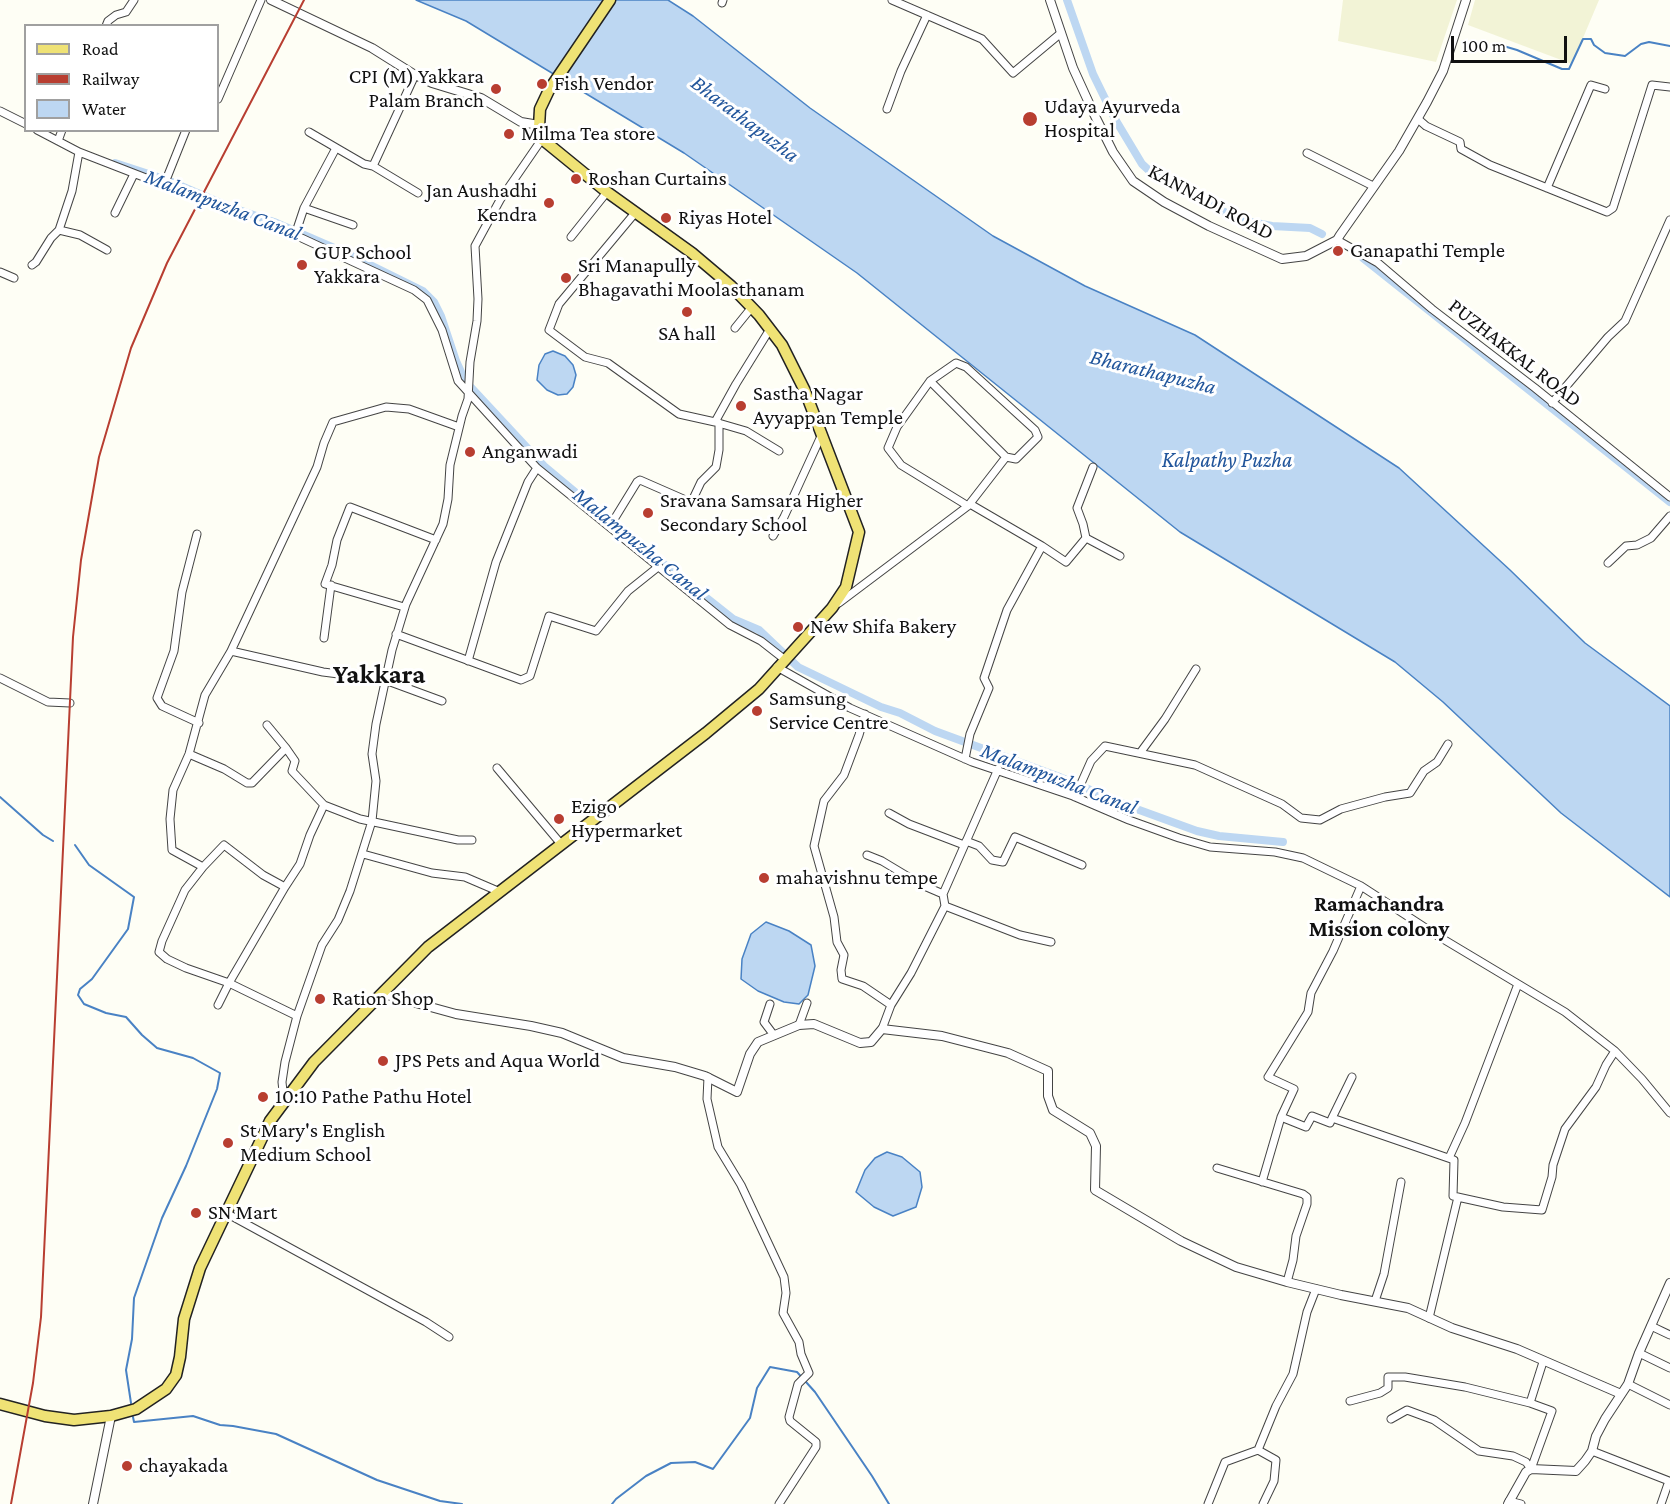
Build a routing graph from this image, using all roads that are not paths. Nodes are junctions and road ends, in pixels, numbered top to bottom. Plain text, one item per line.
1 (134, 0) edge
2 (261, 0) edge
3 (271, 0) edge
4 (610, 0) edge
5 (892, 0) edge
6 (1050, 0) edge
7 (1466, 0) edge
8 (927, 15) junction
9 (107, 24) edge
10 (1061, 33) junction
11 (415, 75) junction
12 (1670, 87) edge
13 (1605, 89) dead end
14 (219, 97) edge
15 (886, 109) dead end
16 (0, 111) edge
17 (1418, 119) junction
18 (24, 123) edge
19 (539, 125) junction
20 (41, 132) edge
21 (61, 132) edge
22 (185, 132) edge
23 (309, 132) dead end
24 (542, 139) junction
25 (58, 141) junction
26 (336, 148) junction
27 (79, 152) junction
28 (1308, 153) dead end
29 (373, 166) junction
30 (134, 174) junction
31 (1373, 186) junction
32 (1547, 188) junction
33 (606, 192) junction
34 (418, 193) dead end
35 (304, 208) junction
36 (115, 213) dead end
37 (635, 213) junction
38 (1670, 220) edge
39 (353, 225) dead end
40 (59, 230) junction
41 (571, 237) dead end
42 (1336, 240) junction
43 (107, 250) dead end
44 (32, 265) dead end
45 (0, 272) edge
46 (14, 278) dead end
47 (752, 308) junction
48 (735, 328) dead end
49 (770, 329) junction
50 (930, 381) junction
51 (468, 386) junction
52 (1552, 403) junction
53 (717, 423) junction
54 (459, 427) junction
55 (822, 434) junction
56 (779, 451) dead end
57 (1006, 457) junction
58 (1093, 467) dead end
59 (537, 468) junction
60 (1670, 497) edge
61 (969, 505) junction
62 (1670, 516) edge
63 (610, 526) junction
64 (197, 534) dead end
65 (773, 536) dead end
66 (1086, 538) junction
67 (436, 540) junction
68 (1042, 546) junction
69 (1120, 556) dead end
70 (1608, 563) dead end
71 (658, 567) junction
72 (332, 585) junction
73 (405, 608) junction
74 (832, 608) junction
75 (396, 634) junction
76 (324, 638) dead end
77 (231, 651) junction
78 (783, 660) junction
79 (468, 661) junction
80 (1196, 669) dead end
81 (0, 678) edge
82 (385, 680) junction
83 (442, 701) dead end
84 (70, 703) dead end
85 (865, 714) junction
86 (199, 723) junction
87 (267, 725) dead end
88 (1448, 744) dead end
89 (286, 748) junction
90 (1140, 753) junction
91 (189, 754) junction
92 (965, 759) junction
93 (497, 768) dead end
94 (998, 769) junction
95 (1075, 797) junction
96 (324, 805) junction
97 (889, 813) dead end
98 (372, 821) junction
99 (472, 840) dead end
100 (965, 843) junction
101 (561, 844) junction
102 (363, 854) junction
103 (867, 855) dead end
104 (1082, 865) dead end
105 (203, 867) junction
106 (1362, 886) junction
107 (285, 887) junction
108 (500, 892) junction
109 (942, 894) junction
110 (945, 906) junction
111 (1050, 942) dead end
112 (229, 983) junction
113 (1518, 984) junction
114 (383, 994) junction
115 (807, 1003) dead end
116 (770, 1004) dead end
117 (218, 1005) dead end
118 (891, 1005) junction
119 (297, 1016) junction
120 (799, 1025) junction
121 (882, 1029) junction
122 (773, 1034) junction
123 (1615, 1051) junction
124 (708, 1077) junction
125 (1352, 1077) dead end
126 (284, 1101) junction
127 (1670, 1113) edge
128 (1281, 1117) junction
129 (1332, 1118) junction
130 (1449, 1158) junction
131 (1217, 1168) dead end
132 (1262, 1182) junction
133 (1401, 1182) dead end
134 (1458, 1197) junction
135 (226, 1214) junction
136 (1287, 1282) junction
137 (1670, 1283) edge
138 (1316, 1289) junction
139 (1375, 1301) junction
140 (1429, 1318) junction
141 (1651, 1326) junction
142 (1670, 1335) edge
143 (449, 1337) dead end
144 (1639, 1353) junction
145 (1543, 1362) junction
146 (1670, 1368) edge
147 (1628, 1384) junction
148 (1621, 1394) junction
149 (1350, 1401) dead end
150 (1530, 1403) junction
151 (0, 1404) edge
152 (1670, 1405) edge
153 (111, 1416) junction
154 (1391, 1419) dead end
155 (1258, 1450) junction
156 (1592, 1451) junction
157 (1531, 1469) junction
158 (1669, 1481) edge
159 (1508, 1503) edge
160 (93, 1504) edge
161 (779, 1504) edge
162 (1208, 1504) edge
163 (1263, 1504) edge
164 (1521, 1504) edge
165 (1660, 1504) edge

1 - 9 street
2 - 14 street
3 - 11 street
4 - 19 main road
5 - 8 street
6 - 10 street, KANNADI ROAD
7 - 17 street, KANNADI ROAD
8 - 10 street
8 - 15 street
10 - 42 street, KANNADI ROAD
11 - 19 street
11 - 29 street
12 - 32 street
13 - 32 street
16 - 18 street
17 - 31 street, KANNADI ROAD
17 - 32 street
19 - 24 main road
20 - 25 street
21 - 25 street
22 - 30 street
23 - 26 street
24 - 33 main road
24 - 51 street
25 - 27 street
26 - 29 street
26 - 35 street
27 - 30 street
27 - 40 street
28 - 31 street
29 - 34 street
30 - 36 street
31 - 42 street, KANNADI ROAD
33 - 37 main road
33 - 41 street
35 - 39 street
35 - 51 street
37 - 47 main road
37 - 53 street
38 - 52 street
40 - 43 street
40 - 44 street
42 - 52 street, PUZHAKKAL ROAD
45 - 46 street
47 - 48 street
47 - 49 main road
49 - 53 street
49 - 55 main road
50 - 57 street
50 - 57 street
50 - 61 street
51 - 54 street
51 - 59 street
52 - 60 street, PUZHAKKAL ROAD
53 - 56 street
53 - 63 street
54 - 67 street
54 - 77 street
55 - 65 street
55 - 74 main road
57 - 61 street
58 - 66 street
59 - 63 street
59 - 79 street
61 - 68 street
61 - 74 street
62 - 70 street
63 - 71 street
64 - 86 street
66 - 68 street
66 - 69 street
67 - 72 street
67 - 73 street
68 - 92 street
71 - 78 street
71 - 79 street
72 - 73 street
72 - 76 street
73 - 75 street
74 - 78 main road
75 - 79 street
75 - 82 street
77 - 82 street
77 - 86 street
78 - 85 street
78 - 101 main road
80 - 90 street
81 - 84 street
82 - 83 street
82 - 98 street
85 - 92 street
85 - 118 street
86 - 91 street
87 - 89 street
88 - 90 street
89 - 91 street
89 - 96 street
90 - 95 street
91 - 105 street
92 - 94 street
93 - 101 street
94 - 95 street
94 - 100 street
95 - 106 street
96 - 98 street
96 - 107 street
97 - 100 street
98 - 99 street
98 - 102 street
100 - 104 street
100 - 109 street
101 - 108 main road
102 - 108 street
102 - 119 street
103 - 109 street
105 - 107 street
105 - 112 street
106 - 113 street
106 - 128 street
107 - 112 street
108 - 114 main road
109 - 110 street
110 - 111 street
110 - 118 street
112 - 117 street
112 - 119 street
113 - 123 street
113 - 130 street
114 - 124 street
114 - 126 main road
115 - 120 street
116 - 122 street
118 - 121 street
119 - 126 street
120 - 121 street
120 - 122 street
121 - 136 street
122 - 124 street
123 - 127 street
123 - 134 street
124 - 161 street
125 - 129 street
126 - 135 main road
128 - 129 street
128 - 132 street
129 - 130 street
130 - 134 street
131 - 132 street
132 - 136 street
133 - 139 street
134 - 140 street
135 - 143 street
135 - 153 main road
136 - 138 street
137 - 141 street
138 - 139 street
138 - 155 street
139 - 140 street
140 - 145 street
141 - 142 street
141 - 144 street
144 - 146 street
144 - 147 street
145 - 148 street
145 - 150 street
147 - 148 street
147 - 152 street
148 - 156 street
149 - 150 street
150 - 157 street
151 - 153 main road
153 - 160 street
154 - 157 street
155 - 162 street
155 - 163 street
156 - 157 street
156 - 158 street
157 - 159 street
158 - 165 street
159 - 164 street

